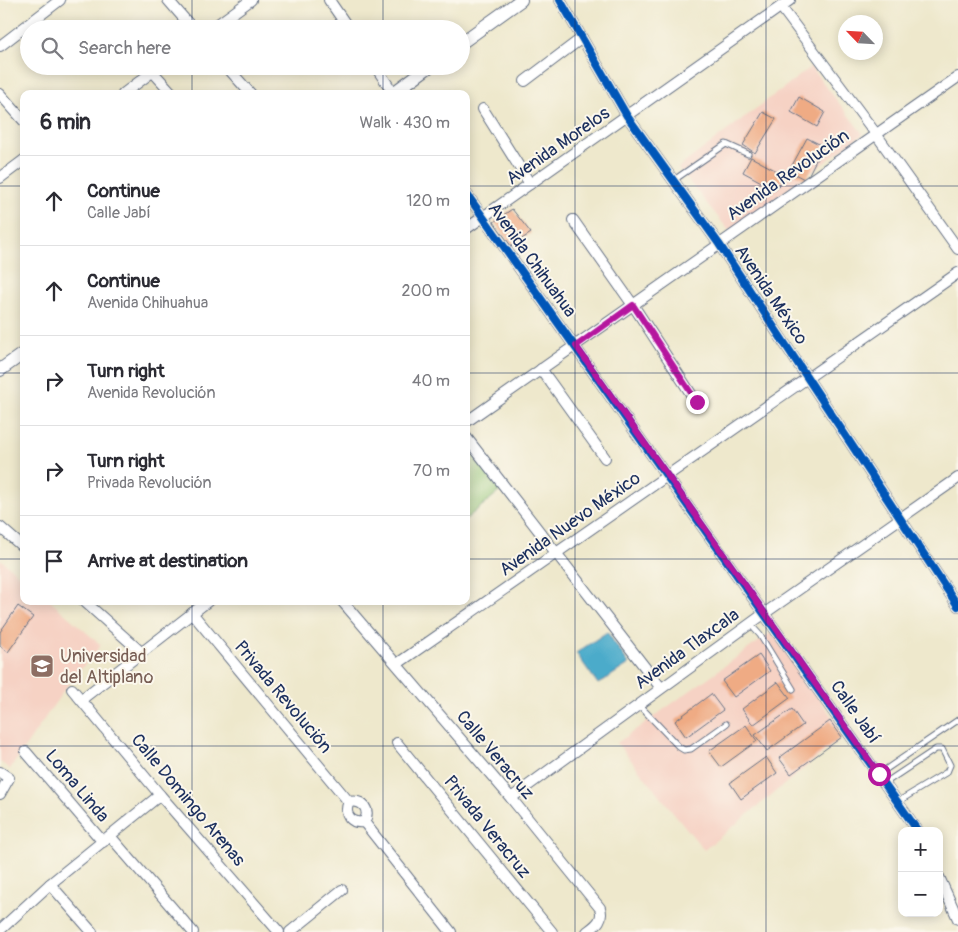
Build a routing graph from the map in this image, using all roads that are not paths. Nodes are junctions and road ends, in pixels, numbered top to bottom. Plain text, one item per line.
1 (60, 0) edge
2 (168, 0) edge
3 (251, 0) edge
4 (329, 0) edge
5 (521, 0) edge
6 (560, 0) edge
7 (790, 0) edge
8 (781, 7) junction
9 (34, 20) edge
10 (185, 20) edge
11 (223, 20) edge
12 (343, 20) edge
13 (20, 31) edge
14 (470, 37) edge
15 (582, 38) junction
16 (0, 46) edge
17 (149, 75) edge
18 (161, 75) edge
19 (234, 75) edge
20 (381, 75) edge
21 (418, 75) edge
22 (958, 77) edge
23 (525, 81) dead end
24 (129, 90) edge
25 (170, 90) edge
26 (247, 90) edge
27 (391, 90) edge
28 (397, 90) edge
29 (0, 94) edge
30 (483, 109) dead end
31 (20, 116) edge
32 (627, 116) junction
33 (876, 134) junction
34 (748, 154) dead end
35 (20, 163) edge
36 (0, 178) edge
37 (673, 181) junction
38 (530, 184) junction
39 (470, 198) edge
40 (484, 217) junction
41 (573, 220) dead end
42 (470, 226) edge
43 (719, 244) junction
44 (958, 249) edge
45 (958, 273) edge
46 (633, 305) junction
47 (576, 346) junction
48 (20, 356) edge
49 (541, 369) junction
50 (0, 370) edge
51 (808, 378) junction
52 (697, 402) dead end
53 (470, 419) edge
54 (470, 442) edge
55 (605, 458) dead end
56 (668, 476) junction
57 (958, 478) edge
58 (901, 519) junction
59 (0, 527) edge
60 (20, 544) edge
61 (557, 554) junction
62 (88, 605) edge
63 (203, 605) edge
64 (345, 605) edge
65 (958, 606) edge
66 (192, 613) junction
67 (765, 613) junction
68 (750, 624) junction
69 (142, 653) junction
70 (397, 664) junction
71 (662, 688) junction
72 (72, 689) dead end
73 (793, 689) dead end
74 (82, 699) junction
75 (638, 705) junction
76 (958, 720) edge
77 (726, 724) dead end
78 (397, 743) dead end
79 (26, 752) dead end
80 (0, 772) edge
81 (879, 774) junction
82 (885, 783) junction
83 (0, 794) edge
84 (160, 795) junction
85 (511, 798) junction
86 (899, 801) junction
87 (349, 802) junction
88 (364, 822) junction
89 (915, 827) edge
90 (107, 839) junction
91 (50, 884) junction
92 (943, 886) edge
93 (342, 890) dead end
94 (958, 919) edge
95 (0, 930) edge
96 (92, 932) edge
97 (193, 932) edge
98 (279, 932) edge
99 (290, 932) edge
100 (451, 932) edge
101 (552, 932) edge
102 (587, 932) edge

1 - 9 street
2 - 10 street
3 - 11 street
4 - 12 street
5 - 14 street
6 - 15 street, Avenida México
7 - 8 street, Avenida Morelos
8 - 32 street, Avenida Morelos
8 - 33 street
13 - 16 street
15 - 23 street
15 - 32 street, Avenida México
17 - 24 street
18 - 25 street
19 - 26 street
20 - 27 street
21 - 28 street
22 - 33 street, Avenida Revolución
29 - 31 street
30 - 38 street
32 - 37 street, Avenida México
32 - 38 street, Avenida Morelos
33 - 43 street, Avenida Revolución
33 - 44 street
34 - 37 lane
35 - 36 street
37 - 43 street, Avenida México
38 - 40 street, Avenida Morelos
39 - 40 street, Avenida Chihuahua
40 - 42 street, Avenida Morelos
40 - 47 street, Avenida Chihuahua
41 - 46 street
43 - 46 street, Avenida Revolución
43 - 51 street, Avenida México
45 - 51 street, Avenida Nuevo México
46 - 47 street, Avenida Revolución
46 - 52 street
47 - 49 street, Avenida Revolución
47 - 56 street, Avenida Chihuahua
48 - 50 street
49 - 53 street, Avenida Revolución
49 - 55 street
51 - 56 street, Avenida Nuevo México
51 - 58 street, Avenida México
54 - 61 street
56 - 61 street, Avenida Nuevo México
56 - 67 street, Avenida Chihuahua
57 - 58 street, Avenida Tlaxcala
58 - 65 street, Avenida México
58 - 67 street, Avenida Tlaxcala
59 - 60 street
61 - 70 street, Avenida Nuevo México
61 - 71 street
62 - 69 street
63 - 66 street
64 - 70 street, Calle Veracruz
66 - 69 street
66 - 87 street, Privada Revolución
67 - 68 street, Avenida Tlaxcala
67 - 81 street, Calle Jabí
68 - 71 street, Avenida Tlaxcala
68 - 73 lane
69 - 74 street
70 - 85 street, Calle Veracruz
71 - 75 street, Avenida Tlaxcala
72 - 74 street, Calle Domingo Arenas
74 - 84 street, Calle Domingo Arenas
75 - 77 lane
75 - 85 street, Avenida Tlaxcala
76 - 81 lane
78 - 101 street, Privada Veracruz
79 - 90 street, Loma Linda
80 - 83 street
81 - 82 street, Calle Jabí
82 - 86 street, Calle Jabí
82 - 86 lane
84 - 90 street
84 - 98 street, Calle Domingo Arenas
85 - 102 street, Calle Veracruz
86 - 89 street, Calle Jabí
87 - 88 street, Privada Revolución
87 - 88 street, Privada Revolución
88 - 100 street, Privada Revolución
90 - 91 street
90 - 97 street, Loma Linda
91 - 95 street
91 - 96 street
92 - 94 street
93 - 99 street

